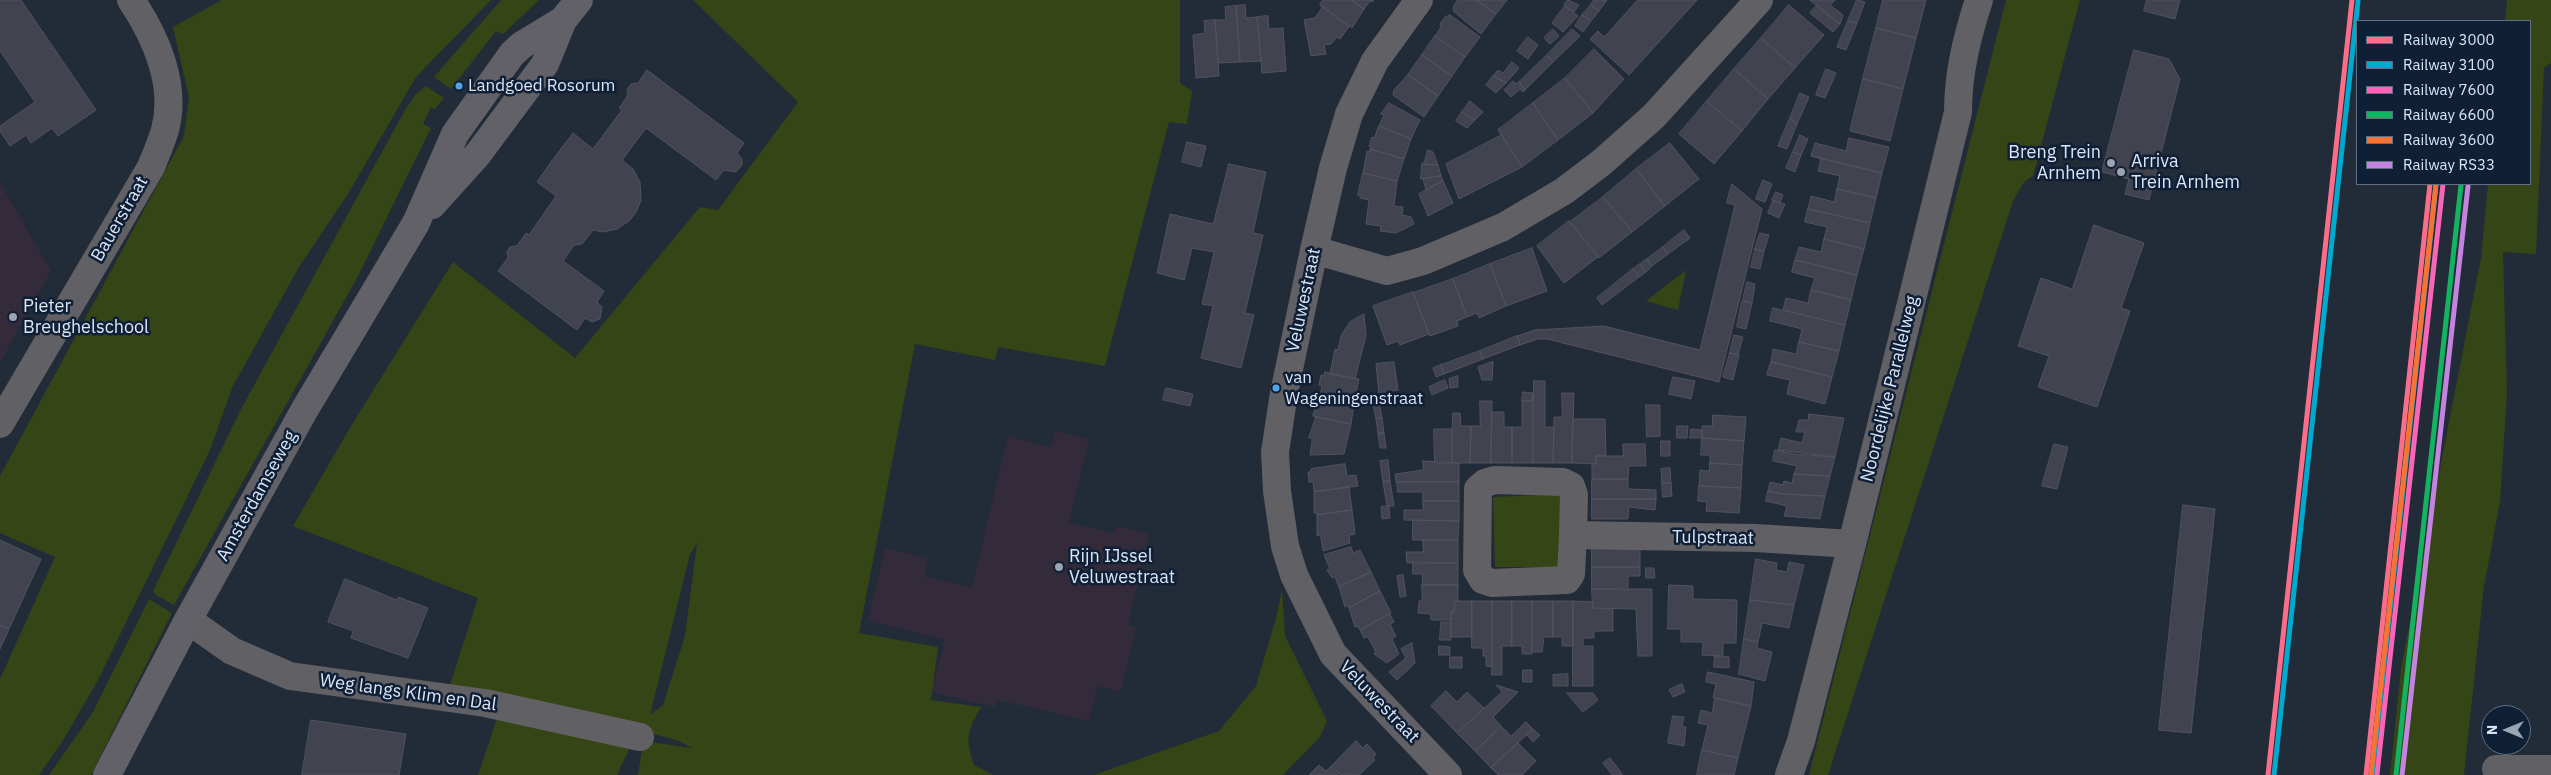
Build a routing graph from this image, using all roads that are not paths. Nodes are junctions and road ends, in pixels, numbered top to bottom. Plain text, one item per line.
1 (131, 0) edge
2 (1419, 0) edge
3 (1759, 0) edge
4 (1979, 0) edge
5 (571, 10) edge
6 (1314, 250) junction
7 (0, 424) edge
8 (1573, 535) junction
9 (1852, 544) junction
10 (188, 620) junction
11 (640, 737) dead end
12 (2496, 769) dead end
13 (2551, 769) edge
14 (108, 775) edge
15 (1448, 775) edge
16 (1789, 775) edge

1 - 7 street, Bauerstraat
2 - 6 street, Veluwestraat
3 - 6 street
4 - 9 street, Noordelijke Parallelweg
5 - 10 main road, Amsterdamseweg
6 - 15 street, Veluwestraat
8 - 8 street
8 - 9 street, Tulpstraat
9 - 16 street, Noordelijke Parallelweg
10 - 11 street, Weg langs Klim en Dal
10 - 14 main road, Amsterdamseweg
12 - 13 street

